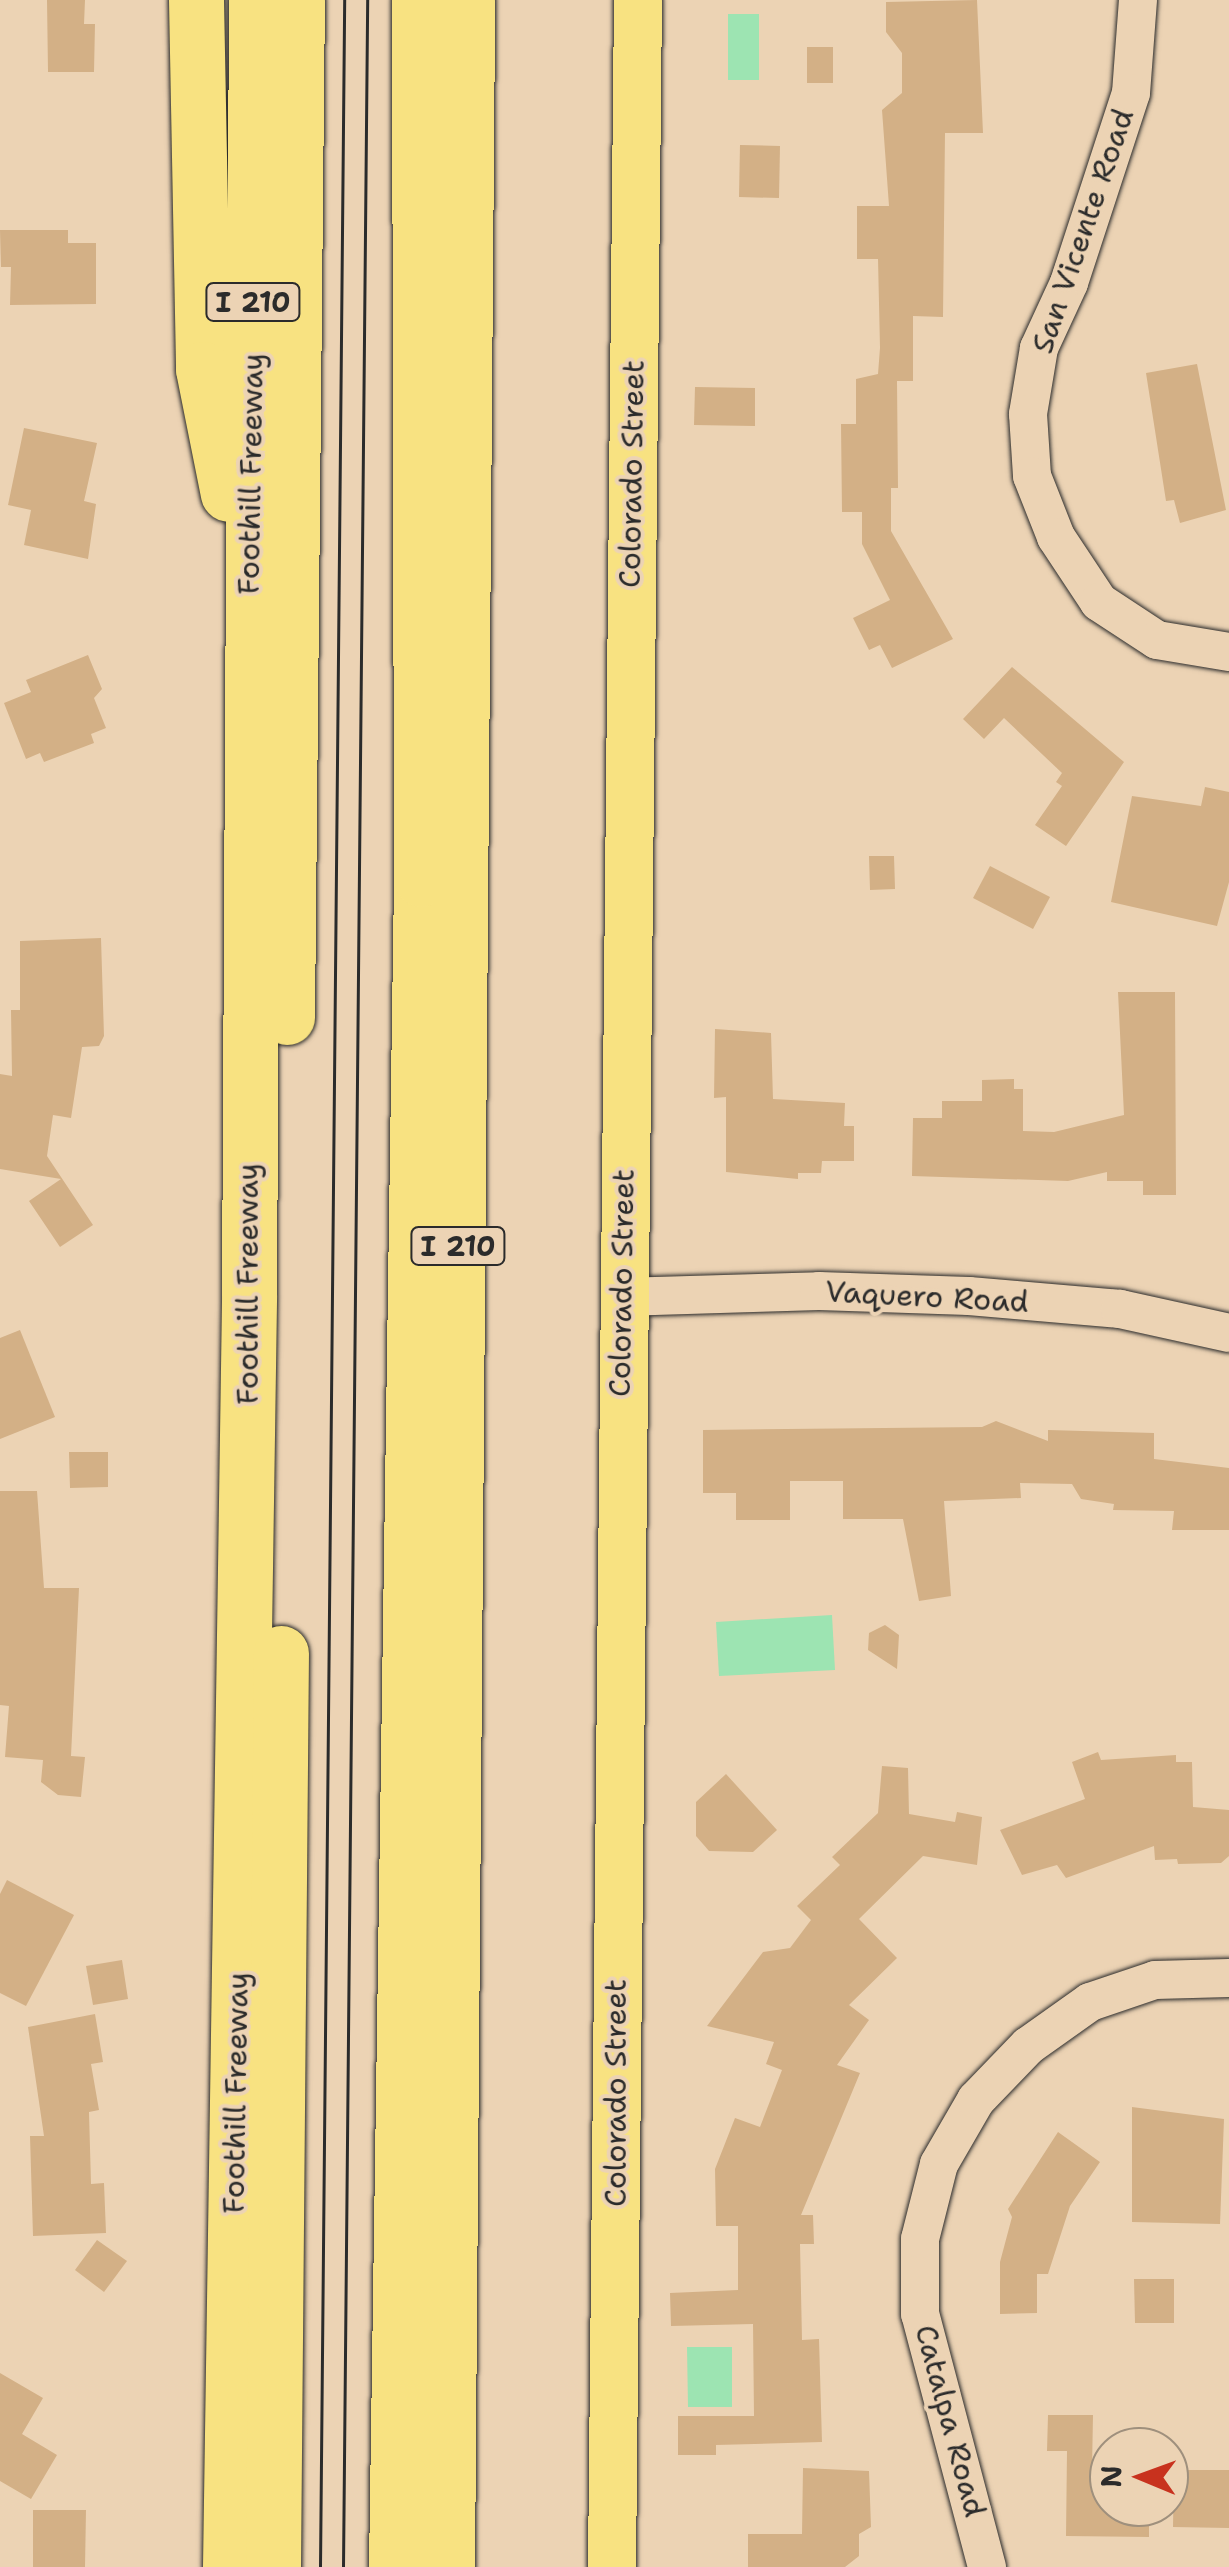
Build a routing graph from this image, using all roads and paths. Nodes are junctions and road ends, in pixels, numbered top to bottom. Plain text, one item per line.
1 (196, 0) edge
2 (256, 0) edge
3 (298, 0) edge
4 (419, 0) edge
5 (467, 0) edge
6 (638, 0) edge
7 (1138, 0) edge
8 (250, 604) junction
9 (1229, 652) edge
10 (621, 1297) junction
11 (1229, 1332) edge
12 (1229, 1978) edge
13 (230, 2567) edge
14 (273, 2567) edge
15 (396, 2567) edge
16 (449, 2567) edge
17 (612, 2567) edge
18 (987, 2567) edge

1 - 8 highway
2 - 8 highway, Foothill Freeway / I 210
3 - 14 highway
4 - 15 highway
5 - 16 highway, I 210
6 - 10 main road, Colorado Street
7 - 9 street, San Vicente Road
8 - 13 highway, Foothill Freeway / I 210
10 - 11 street, Vaquero Road
10 - 17 main road, Colorado Street
12 - 18 street, Catalpa Road

